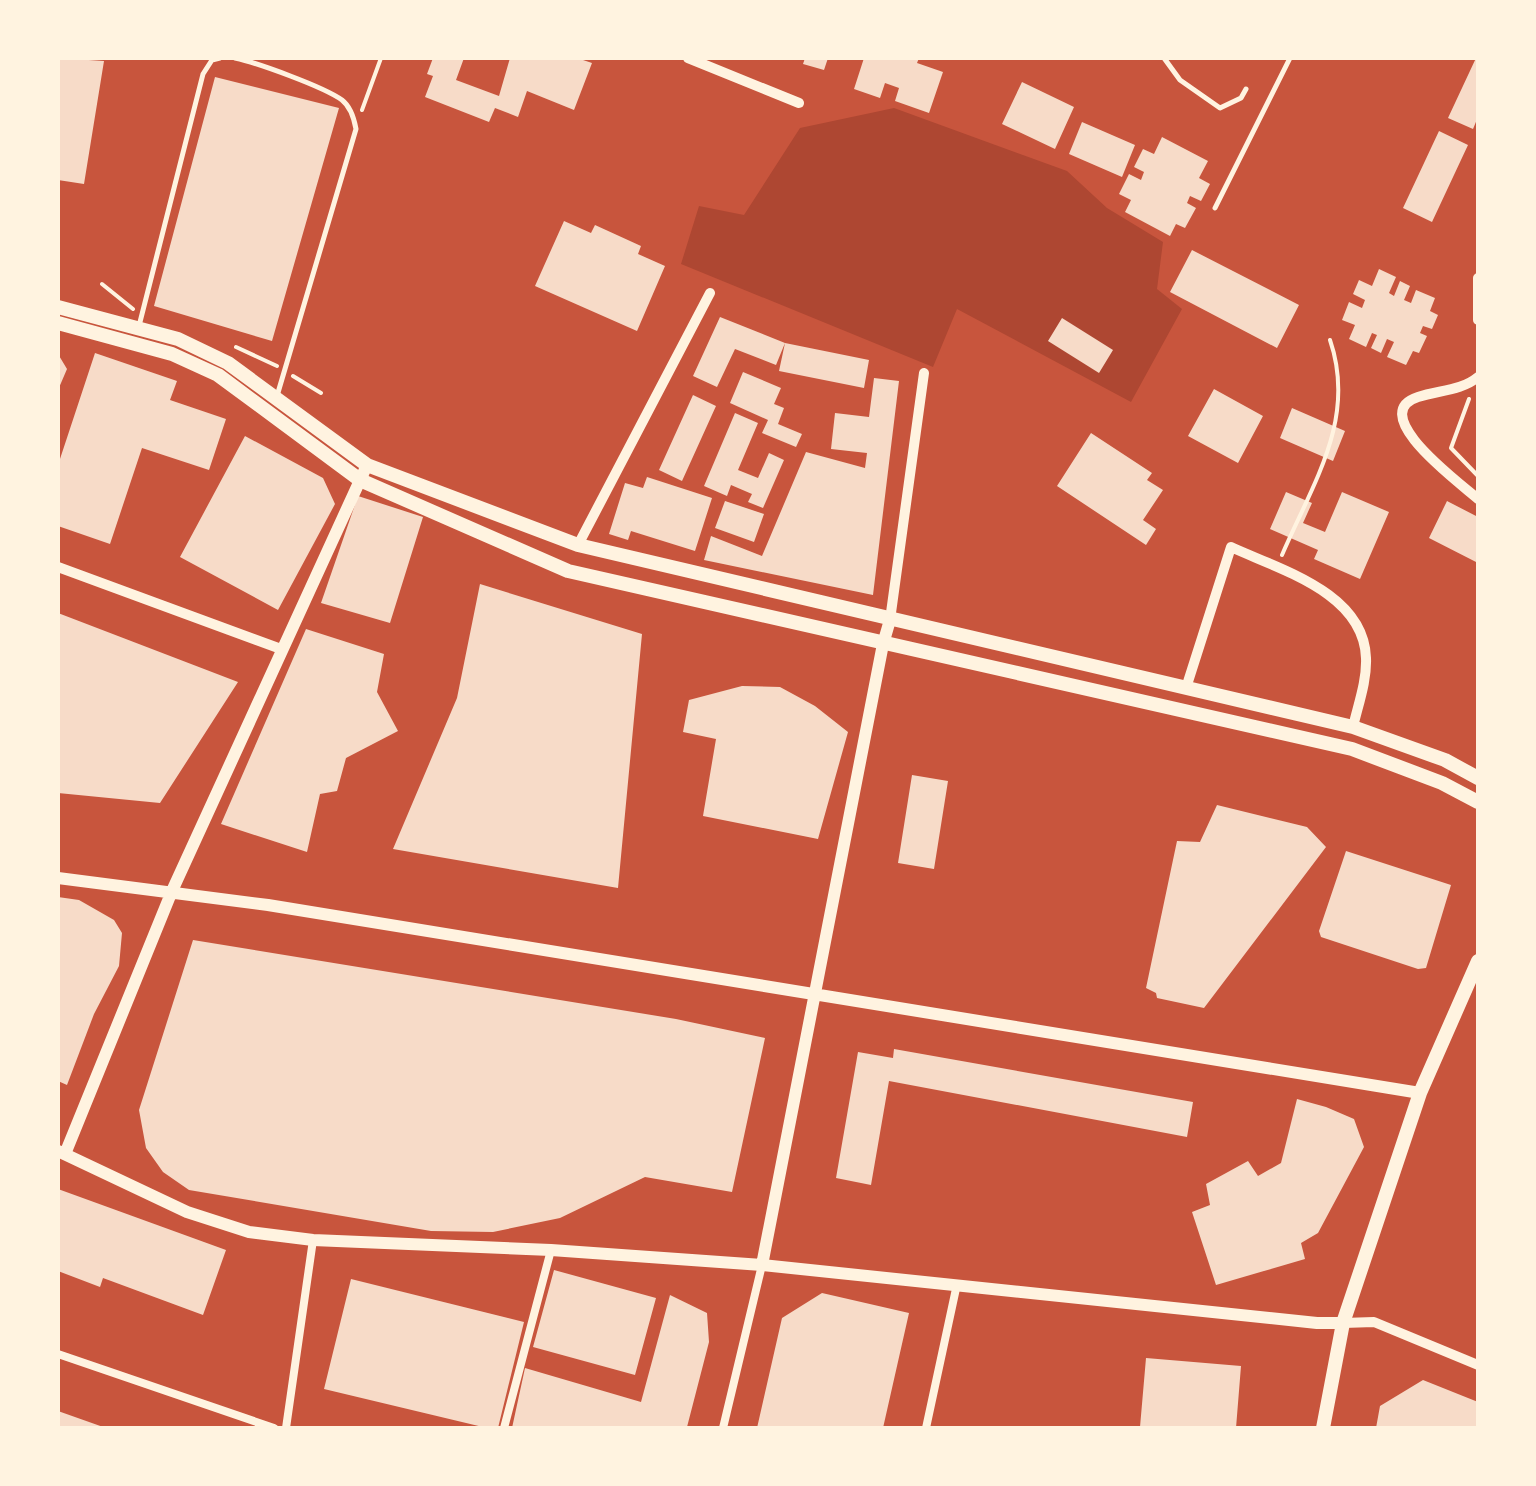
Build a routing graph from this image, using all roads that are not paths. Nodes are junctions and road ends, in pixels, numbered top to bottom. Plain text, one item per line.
1 (220, 58) edge
2 (235, 58) edge
3 (692, 58) edge
4 (1164, 58) edge
5 (1290, 58) edge
6 (1246, 89) dead end
7 (799, 104) dead end
8 (1215, 208) dead end
9 (1478, 278) edge
10 (710, 293) dead end
11 (58, 308) edge
12 (1478, 320) edge
13 (58, 323) edge
14 (138, 328) junction
15 (924, 373) dead end
16 (1478, 378) edge
17 (276, 400) junction
18 (270, 416) junction
19 (364, 472) junction
20 (1478, 499) edge
21 (578, 545) junction
22 (58, 567) edge
23 (890, 620) junction
24 (883, 644) junction
25 (281, 649) junction
26 (1186, 688) junction
27 (1353, 727) junction
28 (1478, 778) edge
29 (1478, 802) edge
30 (58, 878) edge
31 (172, 891) junction
32 (1478, 961) edge
33 (814, 994) junction
34 (1420, 1093) junction
35 (61, 1152) edge
36 (313, 1240) junction
37 (551, 1250) junction
38 (762, 1265) junction
39 (956, 1284) junction
40 (1343, 1323) junction
41 (58, 1354) edge
42 (1478, 1366) edge
43 (274, 1428) edge
44 (286, 1428) edge
45 (504, 1428) edge
46 (723, 1428) edge
47 (926, 1428) edge
48 (1323, 1428) edge

1 - 14 lane
2 - 17 lane
3 - 7 street
4 - 6 lane
5 - 8 lane
9 - 12 street
10 - 21 street
11 - 14 main road
13 - 18 main road
14 - 17 main road
15 - 23 street
16 - 20 street
17 - 18 lane
17 - 19 main road
18 - 19 main road
19 - 21 main road
19 - 24 main road
19 - 25 street
21 - 23 main road
22 - 25 street
23 - 24 street
23 - 26 main road
24 - 29 main road
24 - 33 street
25 - 31 street
26 - 27 main road
26 - 27 street
27 - 28 main road
30 - 31 street
31 - 33 street
31 - 35 street
32 - 34 main road
33 - 34 street
33 - 38 street
34 - 40 main road
35 - 36 street
36 - 37 street
36 - 44 street
37 - 38 street
37 - 45 street
38 - 39 street
38 - 46 street
39 - 40 street
39 - 47 street
40 - 42 street
40 - 48 main road
41 - 43 street

